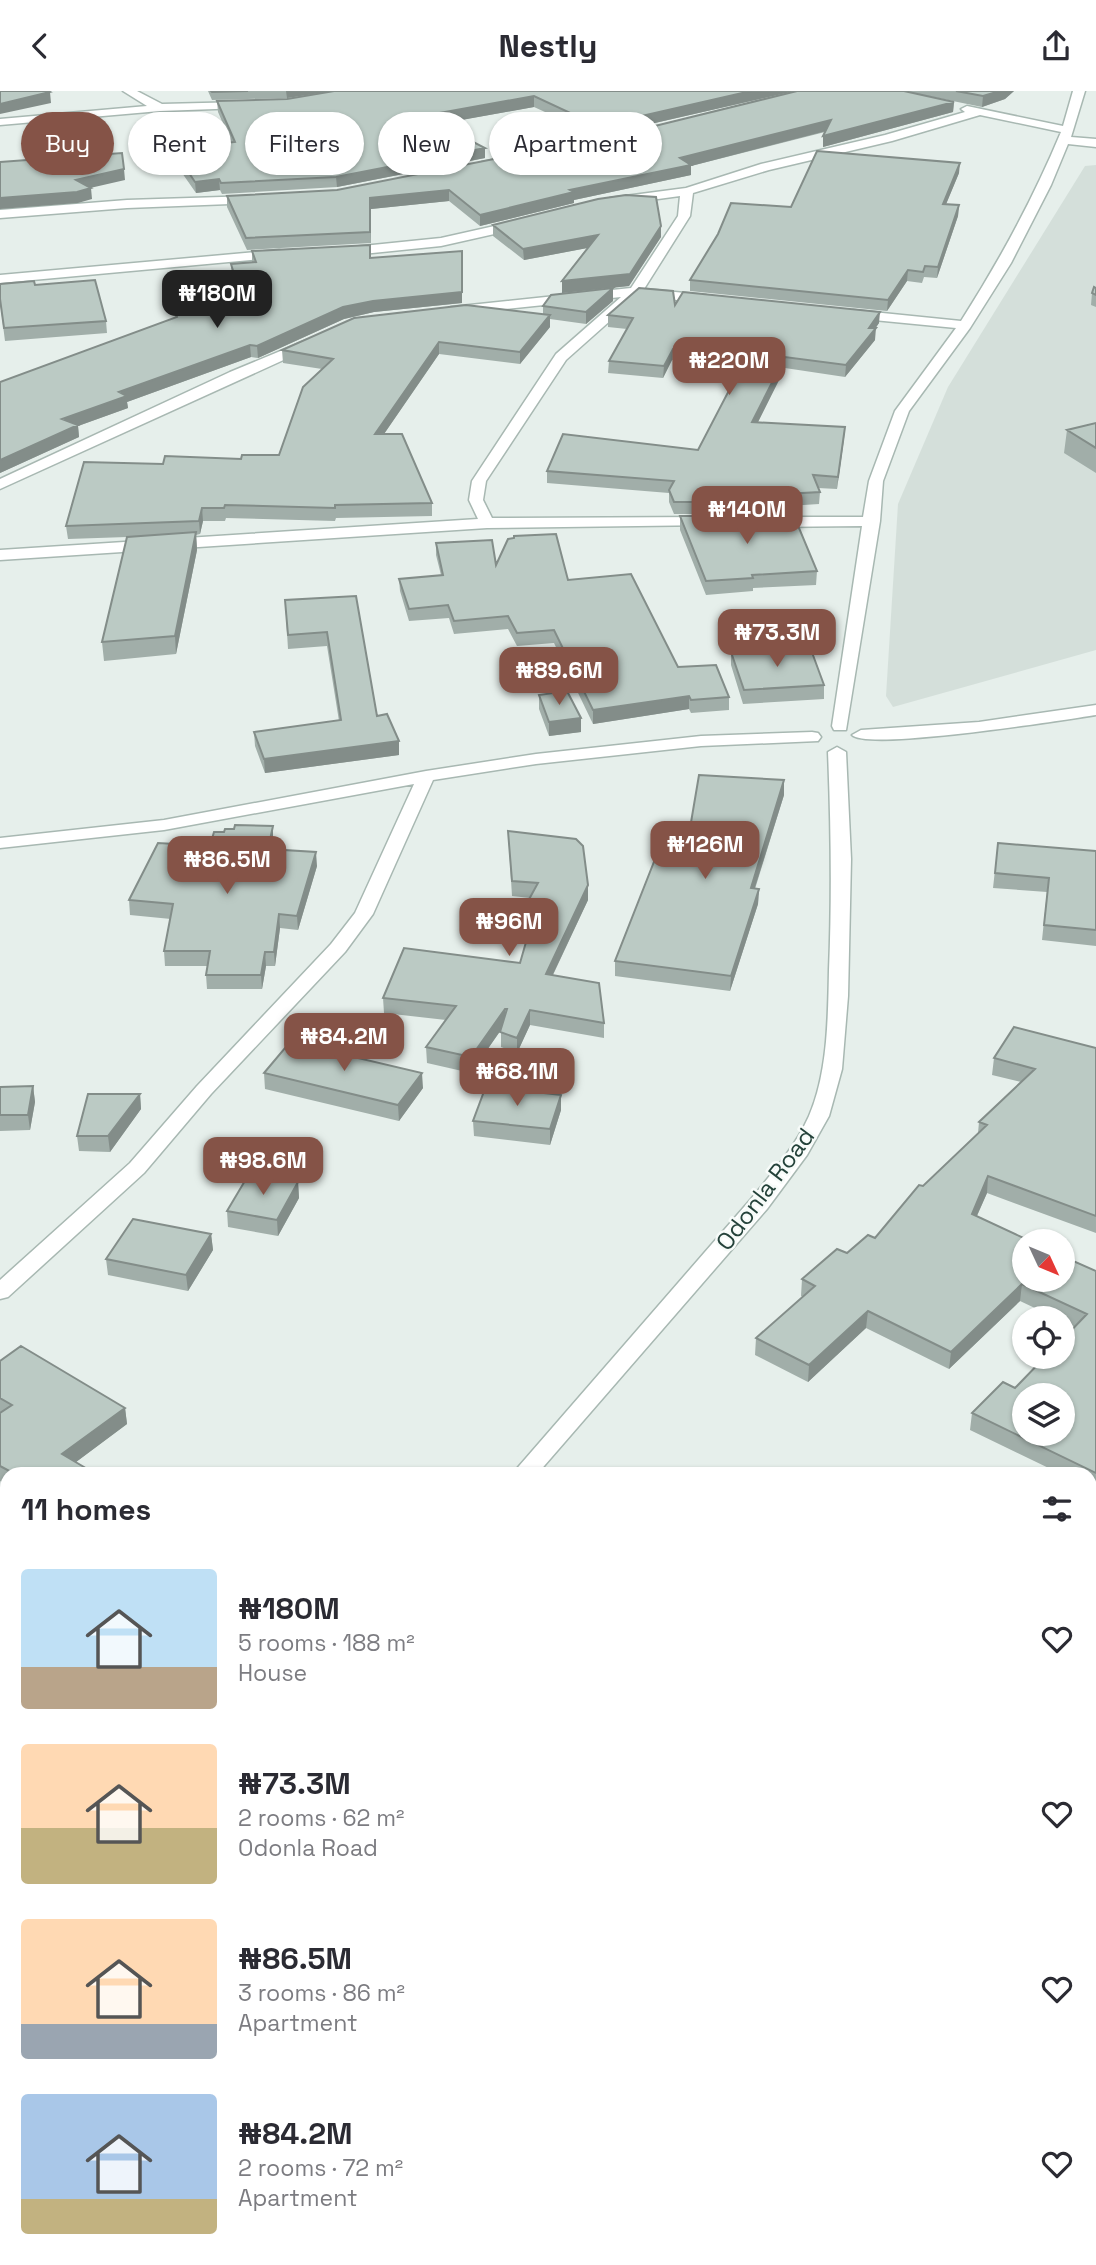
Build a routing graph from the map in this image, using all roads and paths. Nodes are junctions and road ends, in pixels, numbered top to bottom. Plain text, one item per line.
1 (129, 91) edge
2 (1079, 91) edge
3 (253, 105) edge
4 (160, 107) junction
5 (952, 107) edge
6 (978, 112) junction
7 (0, 122) edge
8 (1066, 135) junction
9 (1096, 143) edge
10 (687, 191) junction
11 (262, 200) edge
12 (597, 204) edge
13 (0, 214) edge
14 (534, 221) edge
15 (335, 252) edge
16 (296, 253) edge
17 (0, 279) edge
18 (635, 292) junction
19 (718, 301) edge
20 (445, 311) edge
21 (841, 313) edge
22 (965, 325) junction
23 (320, 338) edge
24 (0, 485) edge
25 (872, 521) junction
26 (721, 522) edge
27 (748, 522) edge
28 (487, 523) junction
29 (0, 555) edge
30 (1096, 710) edge
31 (839, 726) junction
32 (861, 735) junction
33 (812, 737) junction
34 (837, 752) junction
35 (426, 776) junction
36 (0, 843) edge
37 (0, 1292) edge
38 (530, 1467) edge

1 - 4 street
2 - 8 street
3 - 4 street
4 - 7 street
5 - 6 street
6 - 8 street
6 - 10 street
8 - 9 street
8 - 22 street
10 - 12 street
10 - 18 street
11 - 13 street
14 - 15 street
16 - 17 street
18 - 19 street
18 - 20 street
18 - 28 street
21 - 22 street
22 - 25 street
23 - 24 street
25 - 27 street
25 - 31 street
26 - 28 street
28 - 29 street
30 - 32 street
31 - 32 street
31 - 33 street
32 - 34 street
33 - 34 street
33 - 35 street
34 - 38 street, Odonla Road
35 - 36 street
35 - 37 street

